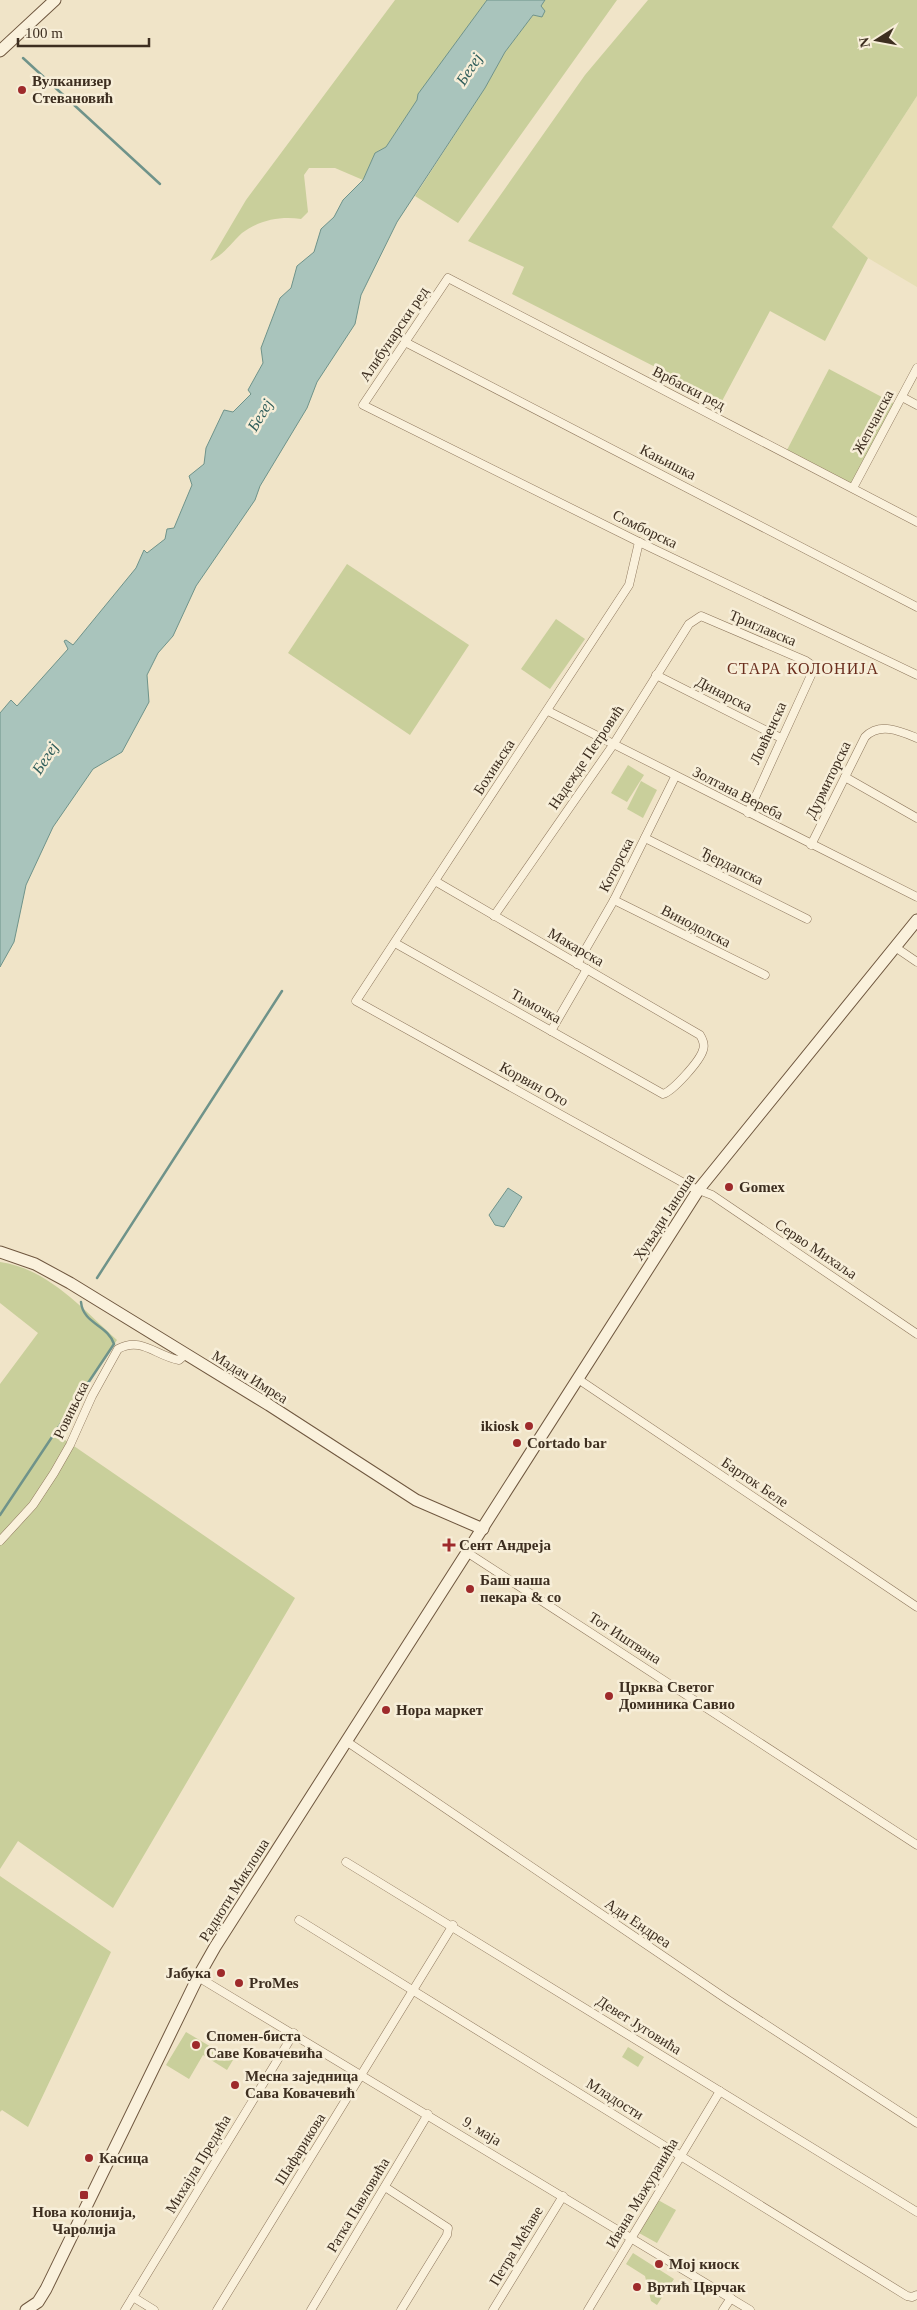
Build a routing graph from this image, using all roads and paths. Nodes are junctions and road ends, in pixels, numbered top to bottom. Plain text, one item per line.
1 (55, 0) edge
2 (0, 51) edge
3 (448, 278) joint
4 (406, 342) junction
5 (917, 368) edge
6 (902, 397) junction
7 (362, 405) joint
8 (917, 405) edge
9 (853, 488) junction
10 (917, 522) edge
11 (639, 542) junction
12 (917, 607) edge
13 (701, 616) joint
14 (813, 666) joint
15 (656, 675) junction
16 (917, 675) edge
17 (548, 711) junction
18 (781, 738) junction
19 (917, 738) edge
20 (613, 745) junction
21 (676, 777) junction
22 (845, 777) junction
23 (748, 813) junction
24 (917, 818) edge
25 (645, 838) junction
26 (811, 845) junction
27 (436, 881) junction
28 (917, 898) edge
29 (614, 900) junction
30 (494, 916) junction
31 (807, 919) dead end
32 (917, 920) edge
33 (395, 943) junction
34 (895, 947) junction
35 (917, 962) edge
36 (578, 964) junction
37 (586, 969) junction
38 (765, 976) dead end
39 (356, 1001) joint
40 (551, 1031) junction
41 (663, 1094) joint
42 (699, 1189) junction
43 (0, 1252) edge
44 (917, 1334) edge
45 (186, 1354) junction
46 (578, 1379) junction
47 (483, 1529) junction
48 (0, 1541) edge
49 (468, 1553) junction
50 (917, 1607) edge
51 (346, 1741) junction
52 (917, 1845) edge
53 (346, 1862) dead end
54 (299, 1920) dead end
55 (453, 1926) junction
56 (198, 1977) junction
57 (413, 1991) junction
58 (294, 2033) junction
59 (362, 2074) junction
60 (720, 2091) junction
61 (428, 2114) junction
62 (917, 2124) edge
63 (680, 2156) junction
64 (385, 2187) junction
65 (563, 2196) junction
66 (917, 2212) edge
67 (631, 2237) junction
68 (917, 2294) edge
69 (133, 2297) junction
70 (731, 2298) junction
71 (26, 2310) edge
72 (125, 2310) edge
73 (154, 2310) edge
74 (217, 2310) edge
75 (311, 2310) edge
76 (401, 2310) edge
77 (493, 2310) edge
78 (588, 2310) edge
79 (723, 2310) edge
80 (750, 2310) edge

1 - 2 street
3 - 4 street, Алибунарски ред
3 - 9 street, Врбаски ред
4 - 7 street, Алибунарски ред
4 - 12 street, Кањишка
5 - 6 street, Жепчанска
6 - 8 street
6 - 9 street, Жепчанска
7 - 11 street, Сомборска
9 - 10 street, Врбаски ред
11 - 16 street, Сомборска
11 - 17 street, Бохињска
13 - 14 street, Триглавска
13 - 15 street, Надежде Петровић
14 - 18 street, Ловћенска
15 - 18 street, Динарска
15 - 20 street, Надежде Петровић
17 - 20 street, Золтана Вереба
17 - 27 street, Бохињска
18 - 23 street, Ловћенска
19 - 22 street, Дурмиторска
20 - 21 street, Золтана Вереба
20 - 30 street, Надежде Петровић
21 - 23 street, Золтана Вереба
21 - 25 street, Которска
22 - 24 street
22 - 26 street, Дурмиторска
23 - 26 street, Золтана Вереба
25 - 29 street, Которска
25 - 31 street, Ђердапска
26 - 28 street, Золтана Вереба
27 - 30 street, Макарска
27 - 33 street, Бохињска
29 - 36 street, Которска
29 - 38 street, Винодолска
30 - 36 street, Макарска
32 - 34 street, Хуњади Јаноша
33 - 39 street, Бохињска
33 - 40 street, Тимочка
34 - 35 street
34 - 42 street, Хуњади Јаноша
36 - 37 street, Макарска
37 - 40 street
37 - 41 street, Макарска
39 - 42 street, Корвин Ото
40 - 41 street, Тимочка
42 - 44 street, Серво Михаља
42 - 46 street, Хуњади Јаноша
43 - 45 street, Мадач Имреа
45 - 47 street, Мадач Имреа
45 - 48 street, Ровињска
46 - 47 street, Хуњади Јаноша
46 - 50 street, Барток Беле
47 - 49 street, Хуњади Јаноша
49 - 51 street, Радноти Миклоша
49 - 52 street, Тот Иштвана
51 - 56 street, Радноти Миклоша
51 - 62 street, Ади Ендреа
53 - 55 street, Девет Југовића
54 - 57 street, Младости
55 - 57 street, Шафарикова
55 - 60 street, Девет Југовића
56 - 58 street, 9. маја
56 - 71 street, Радноти Миклоша
57 - 59 street, Шафарикова
57 - 63 street, Младости
58 - 59 street, 9. маја
58 - 69 street, Михајла Предића
59 - 61 street, 9. маја
59 - 74 street, Шафарикова
60 - 63 street, Ивана Мажуранића
60 - 66 street, Девет Југовића
61 - 64 street, Ратка Павловића
61 - 65 street, 9. маја
63 - 67 street, Ивана Мажуранића
63 - 68 street, Младости
64 - 75 street, Ратка Павловића
64 - 76 street
65 - 67 street, 9. маја
65 - 77 street, Петра Мећаве
67 - 70 street, 9. маја
67 - 78 street, Ивана Мажуранића
69 - 72 street, Михајла Предића
69 - 73 street
70 - 79 street
70 - 80 street, 9. маја

